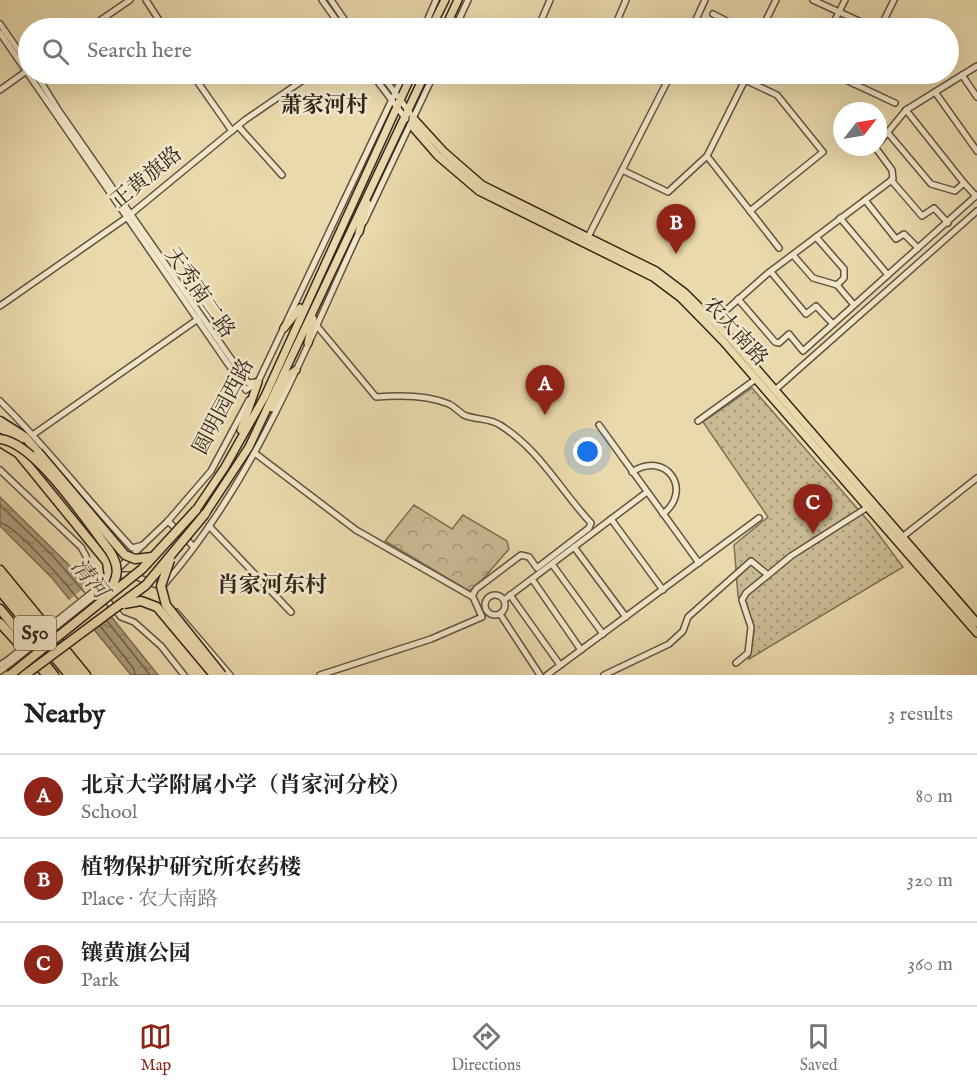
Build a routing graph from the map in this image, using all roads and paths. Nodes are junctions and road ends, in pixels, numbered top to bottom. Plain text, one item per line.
1 (130, 0) edge
2 (146, 0) edge
3 (322, 0) edge
4 (330, 0) edge
5 (438, 0) edge
6 (445, 0) edge
7 (458, 0) edge
8 (468, 0) edge
9 (549, 0) edge
10 (626, 0) edge
11 (705, 0) edge
12 (776, 0) edge
13 (813, 0) edge
14 (844, 0) edge
15 (894, 0) edge
16 (839, 12) junction
17 (713, 14) dead end
18 (104, 18) edge
19 (158, 18) edge
20 (335, 18) edge
21 (343, 18) edge
22 (429, 18) edge
23 (435, 18) edge
24 (436, 18) edge
25 (450, 18) edge
26 (460, 18) edge
27 (541, 18) edge
28 (618, 18) edge
29 (697, 18) edge
30 (721, 18) edge
31 (767, 18) edge
32 (836, 18) edge
33 (852, 18) edge
34 (885, 18) edge
35 (0, 24) edge
36 (0, 33) edge
37 (18, 50) edge
38 (18, 59) edge
39 (977, 66) edge
40 (962, 75) junction
41 (18, 77) edge
42 (959, 77) edge
43 (36, 84) edge
44 (42, 84) edge
45 (199, 84) edge
46 (298, 84) edge
47 (379, 84) edge
48 (387, 84) edge
49 (401, 84) edge
50 (406, 84) edge
51 (420, 84) edge
52 (429, 84) edge
53 (666, 84) edge
54 (743, 84) edge
55 (754, 84) edge
56 (854, 84) edge
57 (948, 84) edge
58 (0, 90) edge
59 (935, 92) junction
60 (977, 97) edge
61 (390, 100) junction
62 (397, 101) junction
63 (895, 103) dead end
64 (906, 110) junction
65 (406, 114) junction
66 (412, 121) junction
67 (238, 126) junction
68 (232, 130) junction
69 (888, 133) joint
70 (977, 151) edge
71 (707, 156) junction
72 (883, 156) edge
73 (622, 170) junction
74 (282, 175) dead end
75 (891, 180) junction
76 (372, 183) junction
77 (964, 183) junction
78 (977, 196) edge
79 (865, 200) junction
80 (977, 210) edge
81 (750, 212) junction
82 (128, 215) junction
83 (840, 218) junction
84 (948, 223) junction
85 (359, 232) junction
86 (588, 237) junction
87 (816, 237) junction
88 (779, 248) dead end
89 (918, 248) junction
90 (793, 255) junction
91 (771, 272) junction
92 (888, 275) junction
93 (837, 285) junction
94 (308, 297) junction
95 (738, 299) junction
96 (317, 305) junction
97 (854, 305) junction
98 (0, 306) edge
99 (198, 319) junction
100 (714, 321) junction
101 (833, 324) junction
102 (317, 326) junction
103 (284, 328) junction
104 (308, 343) junction
105 (296, 370) junction
106 (756, 379) junction
107 (258, 382) junction
108 (775, 390) junction
109 (0, 400) edge
110 (262, 419) junction
111 (0, 421) edge
112 (698, 421) dead end
113 (599, 425) dead end
114 (0, 428) edge
115 (34, 434) junction
116 (0, 440) edge
117 (38, 452) junction
118 (256, 454) junction
119 (225, 467) junction
120 (0, 470) edge
121 (632, 472) junction
122 (977, 478) edge
123 (647, 492) junction
124 (868, 507) junction
125 (196, 510) joint
126 (206, 514) joint
127 (663, 514) junction
128 (759, 518) dead end
129 (611, 519) junction
130 (168, 521) junction
131 (209, 526) junction
132 (900, 539) junction
133 (168, 542) junction
134 (144, 545) junction
135 (193, 546) junction
136 (574, 547) junction
137 (174, 551) junction
138 (126, 561) junction
139 (699, 563) junction
140 (552, 564) junction
141 (0, 570) edge
142 (132, 575) junction
143 (768, 575) junction
144 (109, 577) junction
145 (532, 579) junction
146 (0, 580) edge
147 (162, 587) junction
148 (101, 588) junction
149 (663, 590) junction
150 (0, 591) edge
151 (510, 595) junction
152 (472, 596) junction
153 (504, 600) junction
154 (102, 603) junction
155 (0, 609) edge
156 (110, 610) junction
157 (291, 612) dead end
158 (488, 612) junction
159 (500, 614) junction
160 (482, 617) junction
161 (626, 617) junction
162 (977, 623) edge
163 (0, 624) edge
164 (977, 633) edge
165 (603, 634) junction
166 (581, 650) junction
167 (10, 661) junction
168 (736, 663) dead end
169 (0, 665) edge
170 (560, 665) junction
171 (0, 671) edge
172 (10, 675) edge
173 (25, 675) edge
174 (47, 675) edge
175 (54, 675) edge
176 (69, 675) edge
177 (78, 675) edge
178 (86, 675) edge
179 (184, 675) edge
180 (214, 675) edge
181 (222, 675) edge
182 (230, 675) edge
183 (320, 675) edge
184 (540, 675) edge
185 (547, 675) edge
186 (604, 675) edge

1 - 18 street
2 - 19 street
3 - 20 street
4 - 21 street
5 - 22 street
5 - 23 main road
6 - 24 main road
7 - 25 main road
8 - 26 street
9 - 27 street
10 - 28 street
11 - 29 street
12 - 31 street
13 - 16 street
14 - 16 street
15 - 34 street
16 - 32 street
16 - 33 street
17 - 30 street
35 - 37 street
36 - 38 street, 天秀南二路
39 - 40 street
40 - 42 street
40 - 60 street
41 - 58 street
43 - 82 street, 天秀南二路
44 - 82 street, 天秀南二路
45 - 68 street
46 - 67 street, 正黄旗路
47 - 61 street
48 - 62 street
49 - 62 street, 圆明园西路
50 - 62 main road, 圆明园西路
51 - 65 main road, 圆明园西路
52 - 66 street
53 - 73 street
54 - 71 street
55 - 81 street
56 - 63 street
57 - 59 street
59 - 64 street
59 - 70 street
61 - 62 street
61 - 62 street, 圆明园西路
61 - 103 street, 圆明园西路
62 - 65 street
62 - 94 main road, 圆明园西路
64 - 69 street
64 - 77 street
65 - 66 street
65 - 76 main road, 圆明园西路
66 - 85 street
66 - 86 main road, 农大南路
66 - 106 main road, 农大南路
67 - 68 street, 正黄旗路
67 - 74 street
68 - 82 street, 正黄旗路
69 - 77 street
71 - 73 street
71 - 81 street
72 - 75 street
73 - 86 street
75 - 79 street
75 - 84 street
76 - 85 main road
76 - 96 main road, 圆明园西路
77 - 78 street
78 - 84 street
79 - 83 street
79 - 89 street
80 - 108 street
81 - 88 street
82 - 98 street, 正黄旗路
82 - 99 street, 天秀南二路
82 - 107 street, 天秀南二路
83 - 87 street
83 - 92 street
84 - 89 street
85 - 102 street
86 - 100 main road, 农大南路
87 - 90 street
87 - 93 street
89 - 92 street
90 - 91 street
90 - 93 street
91 - 95 street
91 - 101 street
92 - 97 street
93 - 97 street
94 - 103 main road
94 - 119 main road, 圆明园西路
95 - 100 street
95 - 101 street
96 - 104 main road
96 - 110 main road, 圆明园西路
97 - 101 street
99 - 107 street, 天秀南二路
99 - 115 street
100 - 108 main road, 农大南路
102 - 104 street
102 - 152 street
103 - 107 street, 圆明园西路
104 - 105 street
105 - 110 main road
105 - 118 street
106 - 112 street
106 - 124 main road, 农大南路
107 - 119 main road
107 - 130 street, 圆明园西路
108 - 132 main road, 农大南路
109 - 115 street
110 - 126 main road, 圆明园西路
111 - 117 highway
113 - 121 street
114 - 117 highway
115 - 134 street
116 - 144 highway
116 - 154 highway, bridge
117 - 133 highway, bridge
118 - 131 street
118 - 152 street
119 - 125 main road, 圆明园西路
120 - 179 street
121 - 123 street
121 - 127 street
122 - 132 street
123 - 127 street
123 - 129 street
124 - 132 main road, 农大南路
124 - 143 street
125 - 133 highway, 圆明园西路, bridge
126 - 137 highway, 圆明园西路, bridge
127 - 139 street
128 - 139 street
129 - 136 street
129 - 149 street
130 - 134 street, 圆明园西路
130 - 135 street
131 - 135 street
131 - 157 street
132 - 162 main road, 农大南路
132 - 164 main road, 农大南路
133 - 154 highway, 圆明园西路, bridge
134 - 138 street, 圆明园西路
135 - 147 street
136 - 140 street
136 - 161 street
137 - 156 highway, 圆明园西路, bridge
137 - 181 highway, bridge
138 - 142 street
138 - 144 street, 圆明园西路
139 - 149 street
140 - 145 street
140 - 165 street
141 - 178 highway
142 - 147 street
142 - 148 street, 圆明园西路
143 - 168 street
143 - 186 street
144 - 148 street, 圆明园西路
145 - 151 street
145 - 166 street
146 - 177 highway
147 - 182 street
148 - 167 street, 圆明园西路, bridge
149 - 161 street
150 - 176 highway, S50
151 - 153 street
151 - 170 street
152 - 160 street
153 - 158 street
153 - 159 street
154 - 172 highway, 圆明园西路, bridge
155 - 175 highway, S50
156 - 173 highway, 圆明园西路, bridge
156 - 180 highway, bridge
158 - 159 street
158 - 160 street
159 - 184 street
160 - 183 street
161 - 165 street
163 - 174 highway
165 - 166 street
166 - 170 street
167 - 169 street, 圆明园西路
167 - 171 street, 圆明园西路
170 - 185 street

